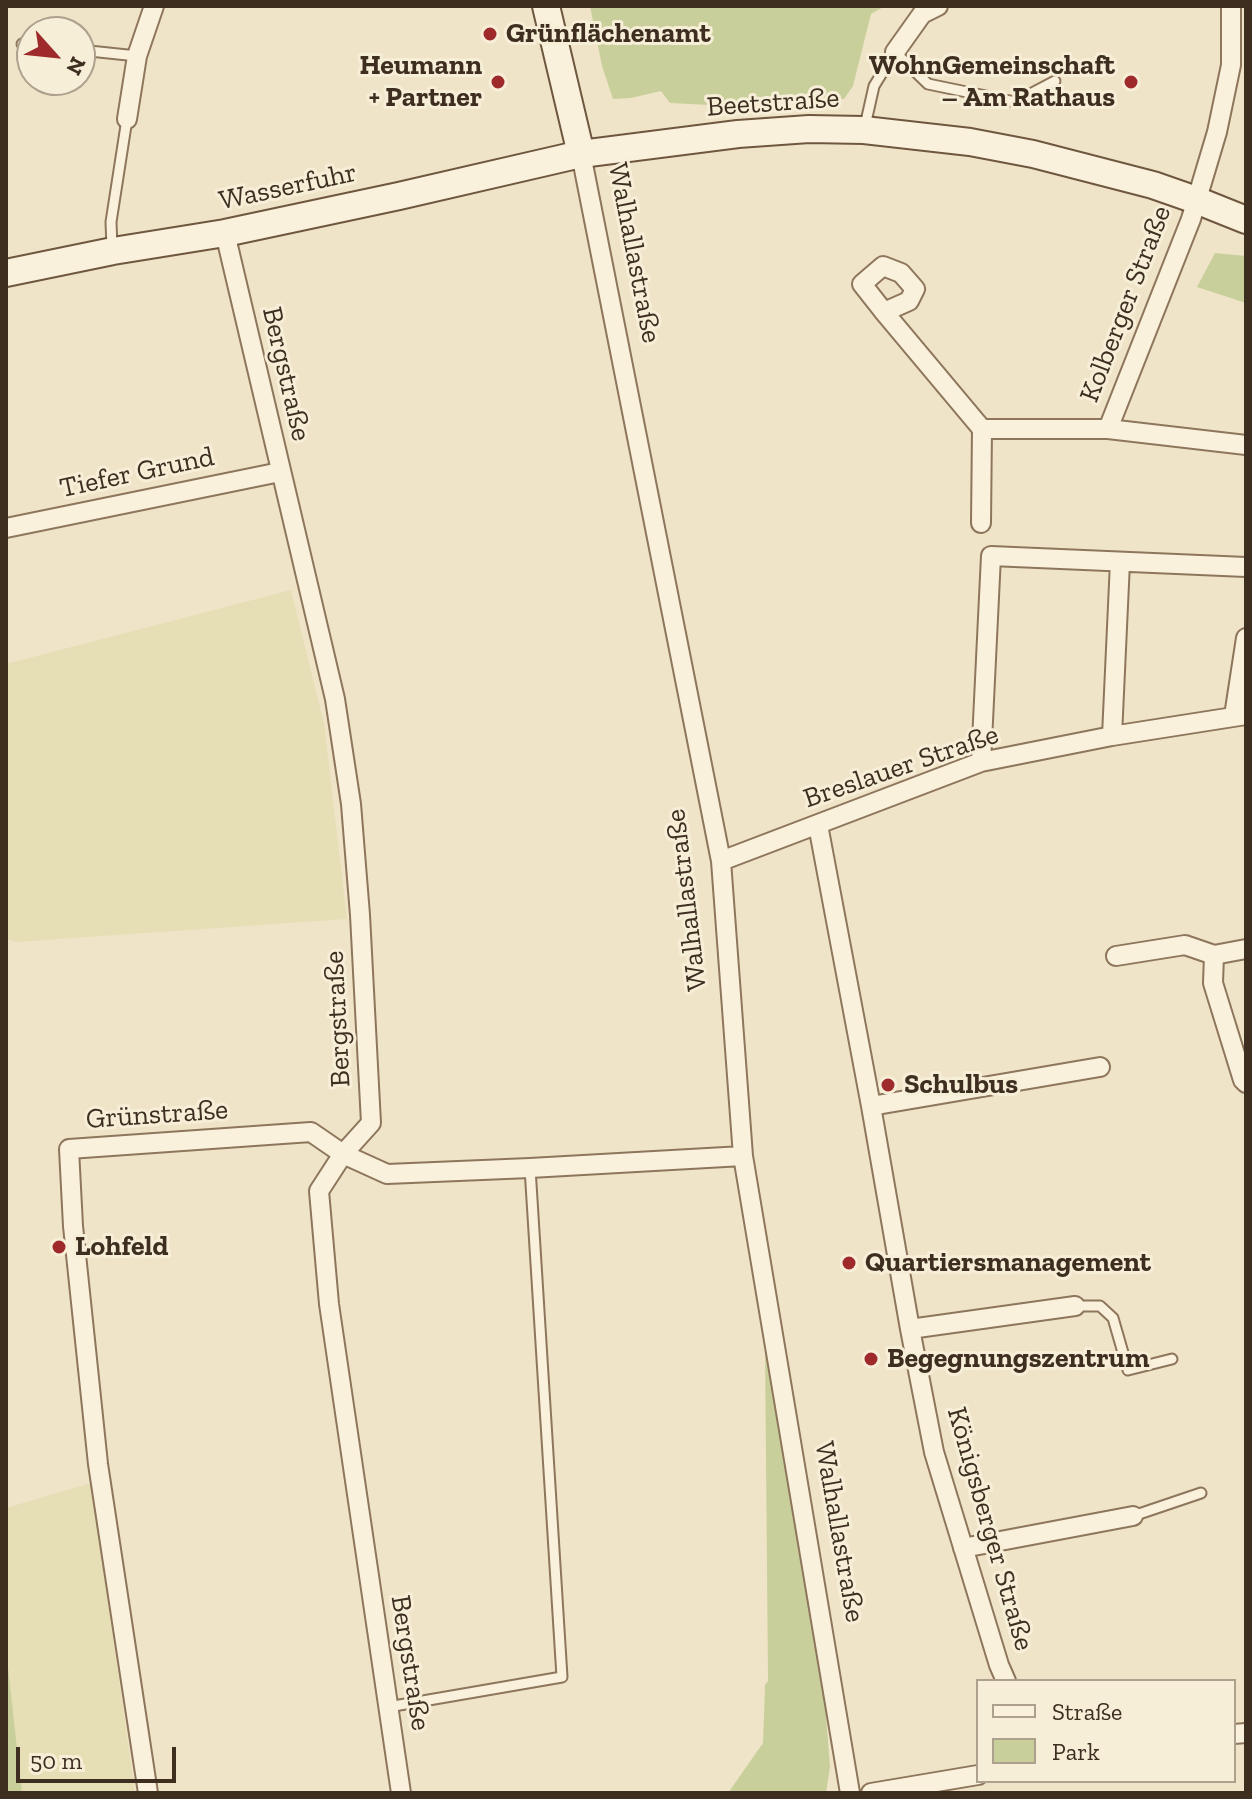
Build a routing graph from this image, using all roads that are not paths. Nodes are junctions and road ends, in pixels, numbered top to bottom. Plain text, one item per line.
1 (154, 6) edge
2 (546, 6) edge
3 (938, 6) edge
4 (1231, 6) edge
5 (96, 52) edge
6 (895, 52) junction
7 (137, 56) junction
8 (1055, 81) dead end
9 (127, 119) joint
10 (864, 130) junction
11 (581, 154) junction
12 (1196, 200) junction
13 (1246, 220) edge
14 (225, 233) junction
15 (113, 251) junction
16 (6, 273) edge
17 (884, 312) dead end
18 (982, 429) junction
19 (1108, 429) junction
20 (1246, 445) edge
21 (280, 472) junction
22 (981, 523) dead end
23 (6, 528) edge
24 (1120, 562) junction
25 (1246, 567) edge
26 (1246, 638) edge
27 (1240, 715) edge
28 (1112, 736) junction
29 (981, 762) junction
30 (818, 825) junction
31 (721, 861) junction
32 (1246, 949) edge
33 (1214, 955) junction
34 (1116, 956) dead end
35 (1100, 1067) dead end
36 (1246, 1083) edge
37 (871, 1106) junction
38 (343, 1154) junction
39 (743, 1156) junction
40 (530, 1168) junction
41 (1075, 1306) joint
42 (910, 1329) junction
43 (1172, 1359) dead end
44 (1201, 1493) dead end
45 (1133, 1516) joint
46 (963, 1548) junction
47 (1005, 1679) edge
48 (388, 1707) junction
49 (976, 1775) edge
50 (148, 1793) edge
51 (401, 1793) edge
52 (850, 1793) edge
53 (871, 1793) edge

1 - 7 street
2 - 11 main road, Walhallastraße
3 - 6 street
4 - 12 street, Kolberger Straße
5 - 7 lane
6 - 8 lane
6 - 10 lane
7 - 9 street
9 - 15 lane
10 - 11 main road, Beetstraße
10 - 12 main road, Beetstraße
11 - 14 main road, Wasserfuhr
11 - 31 street, Walhallastraße
12 - 13 main road, Beetstraße
12 - 19 street, Kolberger Straße
14 - 15 main road, Wasserfuhr
14 - 21 street, Bergstraße
15 - 16 main road, Wasserfuhr
17 - 18 street
18 - 19 street, Kolberger Straße
18 - 22 street
19 - 20 street, Kolberger Straße
21 - 23 street, Tiefer Grund
21 - 38 street, Bergstraße
24 - 25 street
24 - 28 street
24 - 29 street
26 - 27 street
27 - 28 street, Breslauer Straße
28 - 29 street, Breslauer Straße
29 - 30 street, Breslauer Straße
30 - 31 street, Breslauer Straße
30 - 37 street, Königsberger Straße
31 - 39 street, Walhallastraße
32 - 33 street
33 - 34 street
33 - 36 street
35 - 37 street
37 - 42 street, Königsberger Straße
38 - 40 street, Grünstraße
38 - 48 street, Bergstraße
38 - 50 street, Grünstraße
39 - 40 street, Grünstraße
39 - 52 street, Walhallastraße
40 - 48 lane
41 - 42 street
41 - 43 lane
42 - 46 street, Königsberger Straße
44 - 45 lane
45 - 46 street
46 - 47 street, Königsberger Straße
48 - 51 street, Bergstraße
49 - 53 street

